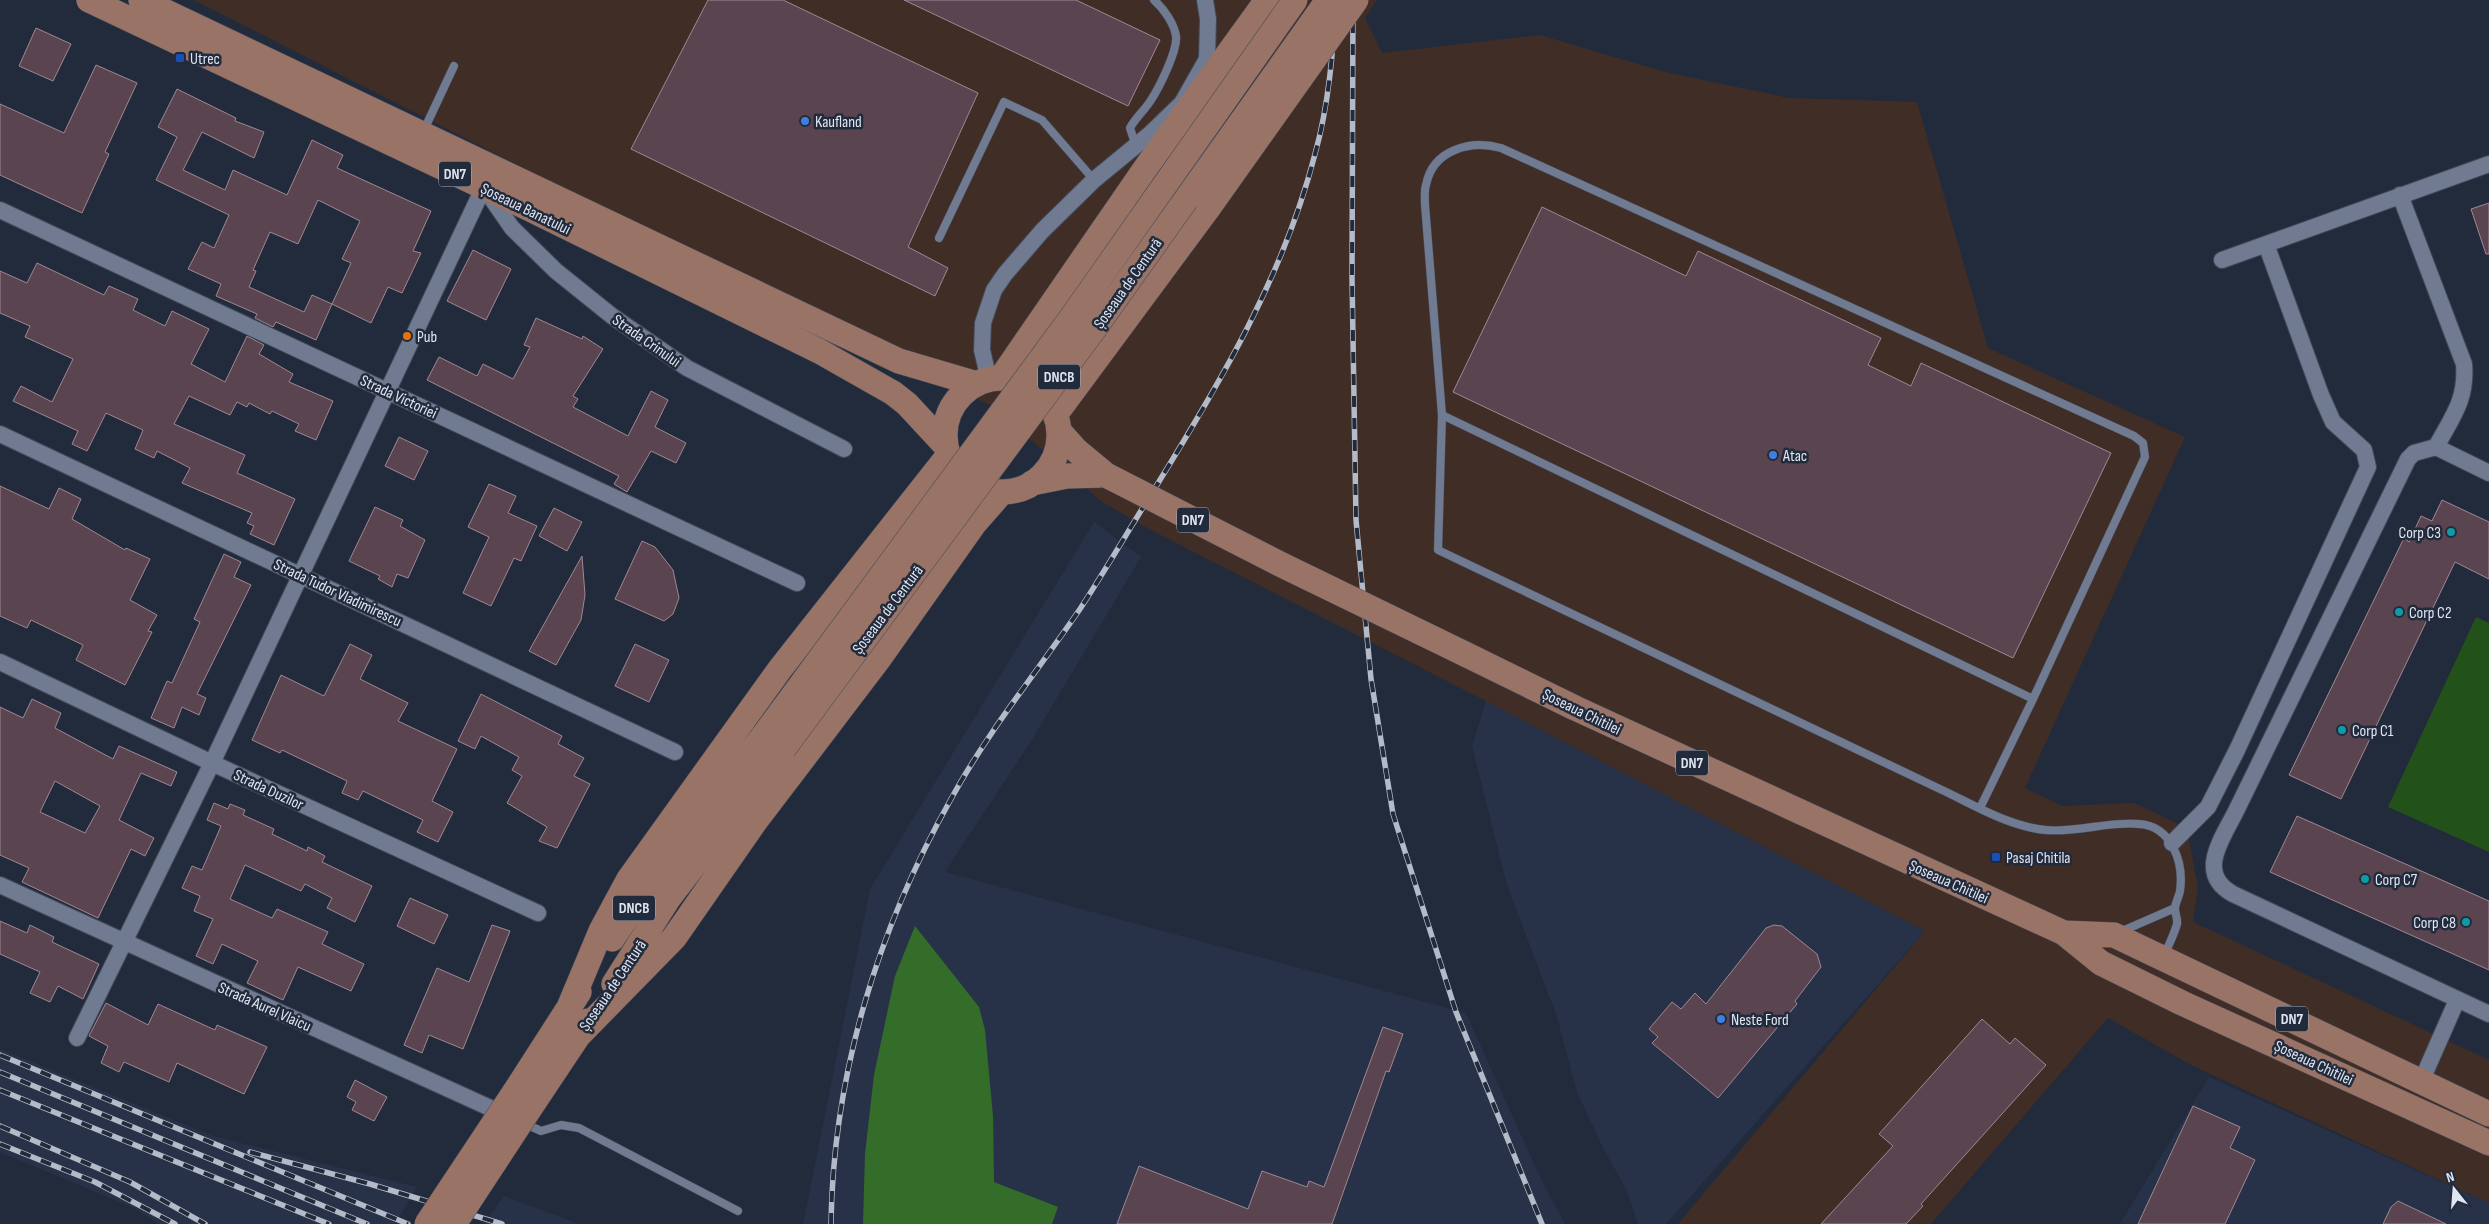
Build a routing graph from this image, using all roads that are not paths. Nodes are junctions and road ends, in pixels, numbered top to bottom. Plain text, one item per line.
1 (89, 0) edge
2 (141, 0) edge
3 (1154, 0) edge
4 (1205, 0) edge
5 (1267, 0) edge
6 (1295, 0) edge
7 (1328, 0) edge
8 (1356, 0) edge
9 (454, 66) dead end
10 (423, 133) junction
11 (1141, 156) junction
12 (2489, 164) edge
13 (489, 177) junction
14 (1094, 180) junction
15 (2400, 195) junction
16 (0, 210) edge
17 (939, 238) dead end
18 (2266, 244) junction
19 (2222, 260) dead end
20 (989, 381) junction
21 (387, 390) junction
22 (1442, 415) junction
23 (1057, 423) junction
24 (0, 434) edge
25 (2436, 446) junction
26 (844, 449) dead end
27 (947, 451) junction
28 (2489, 473) edge
29 (1106, 475) junction
30 (1032, 483) junction
31 (1002, 492) junction
32 (302, 575) junction
33 (797, 582) dead end
34 (0, 662) edge
35 (2034, 699) junction
36 (774, 741) junction
37 (675, 752) dead end
38 (212, 763) junction
39 (1980, 808) junction
40 (2172, 843) junction
41 (0, 884) edge
42 (2175, 908) junction
43 (538, 913) dead end
44 (2064, 933) junction
45 (2114, 935) junction
46 (124, 942) junction
47 (2163, 958) junction
48 (2150, 986) junction
49 (2457, 1000) junction
50 (570, 1005) junction
51 (2489, 1014) edge
52 (579, 1035) junction
53 (78, 1038) dead end
54 (2421, 1082) junction
55 (525, 1096) junction
56 (2489, 1114) edge
57 (530, 1126) joint
58 (2489, 1143) edge
59 (738, 1211) dead end
60 (428, 1224) edge
61 (454, 1224) edge

1 - 13 main road, Șoseaua Banatului / DN7
2 - 10 main road, Șoseaua Banatului / DN7
3 - 11 lane
4 - 11 street
5 - 11 main road
6 - 36 main road, Șoseaua de Centură / DNCB, bridge
7 - 36 main road, Șoseaua de Centură / DNCB, bridge
8 - 23 main road, bridge
9 - 10 lane
10 - 13 main road, Șoseaua Banatului / DN7
11 - 14 street
11 - 20 main road
12 - 15 street
13 - 20 main road, Șoseaua Banatului / DN7
13 - 21 street
13 - 26 street, Strada Crinului
13 - 27 main road, Șoseaua Banatului / DN7
14 - 17 lane
14 - 20 street
15 - 18 street
15 - 25 street
16 - 21 street, Strada Victoriei
18 - 19 street
18 - 40 street
20 - 23 main road, DN7
20 - 27 main road
21 - 32 street
21 - 33 street, Strada Victoriei
22 - 35 lane
22 - 35 lane
22 - 39 lane
23 - 29 main road, Șoseaua Chitilei / DN7
23 - 30 main road, DN7
24 - 32 street, Strada Tudor Vladimirescu
25 - 28 street
25 - 49 street
27 - 31 main road, DN7
27 - 50 main road
29 - 30 main road, Șoseaua Chitilei / DN7
29 - 44 main road, Șoseaua Chitilei / DN7, bridge
30 - 31 main road, DN7
31 - 52 main road
32 - 37 street, Strada Tudor Vladimirescu
32 - 38 street
34 - 38 street, Strada Duzilor
35 - 39 lane
36 - 50 main road, Șoseaua de Centură / DNCB
36 - 52 main road, Șoseaua de Centură / DNCB
38 - 43 street, Strada Duzilor
38 - 46 street
39 - 40 lane
40 - 42 lane
41 - 46 street, Strada Aurel Vlaicu
42 - 45 lane
42 - 47 lane
44 - 45 main road, Șoseaua Chitilei / DN7
44 - 48 main road, Șoseaua Chitilei / DN7
45 - 47 main road, Șoseaua Chitilei / DN7
46 - 53 street
46 - 57 street, Strada Aurel Vlaicu
47 - 48 main road
47 - 54 main road, Șoseaua Chitilei / DN7
48 - 58 main road, Șoseaua Chitilei / DN7
49 - 51 street
49 - 54 street
50 - 55 main road, Șoseaua de Centură / DNCB
52 - 55 main road, Șoseaua de Centură / DNCB
54 - 56 main road, Șoseaua Chitilei / DN7
55 - 60 main road, Șoseaua de Centură / DNCB, bridge
55 - 61 main road, Șoseaua de Centură / DNCB, bridge
57 - 59 lane

